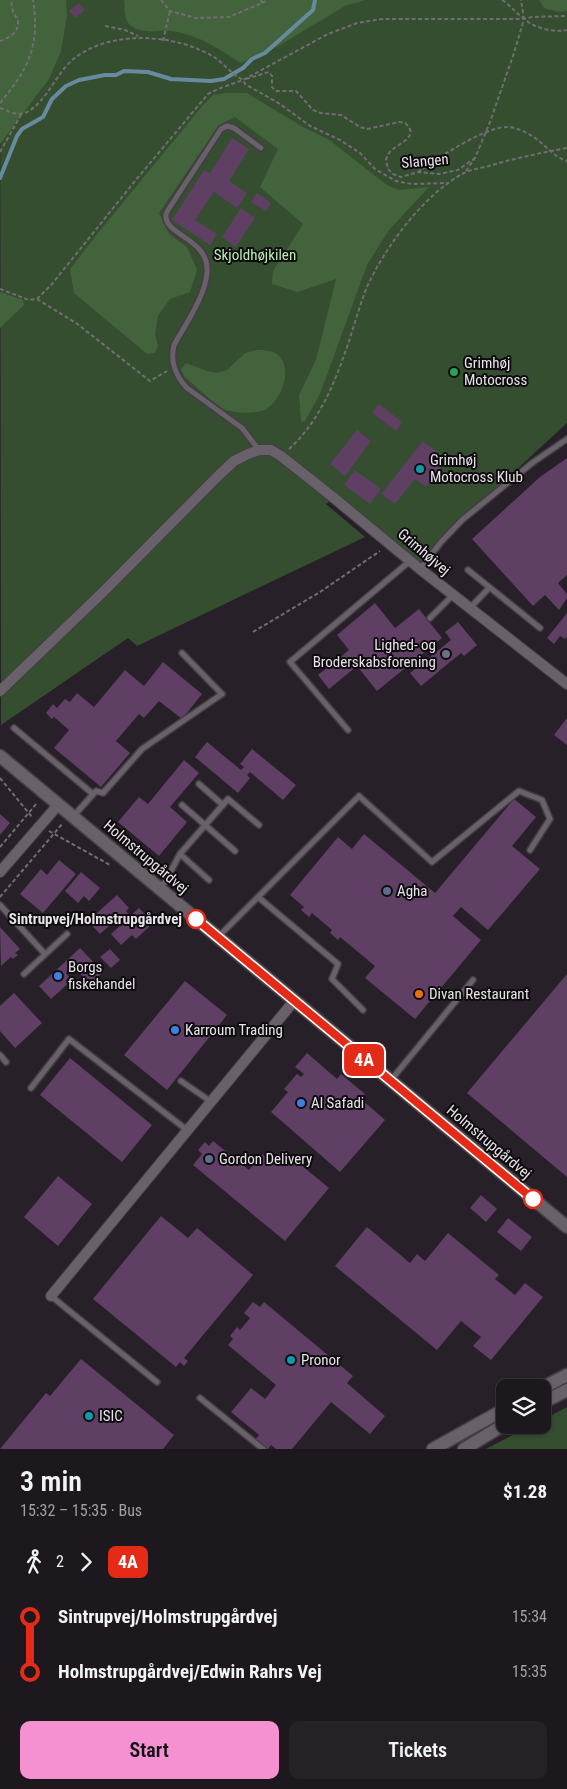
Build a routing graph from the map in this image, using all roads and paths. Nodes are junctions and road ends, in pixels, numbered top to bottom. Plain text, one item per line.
1 (10, 0) edge
2 (33, 0) edge
3 (161, 0) edge
4 (268, 0) edge
5 (502, 0) edge
6 (521, 0) edge
7 (262, 2) edge
8 (170, 11) junction
9 (567, 16) edge
10 (524, 19) junction
11 (105, 26) dead end
12 (567, 30) edge
13 (140, 37) junction
14 (0, 41) edge
15 (163, 41) junction
16 (243, 80) junction
17 (0, 103) edge
18 (0, 108) edge
19 (22, 114) junction
20 (486, 132) junction
21 (262, 148) dead end
22 (567, 148) edge
23 (550, 151) junction
24 (0, 152) edge
25 (475, 158) junction
26 (567, 161) edge
27 (418, 172) junction
28 (466, 172) junction
29 (448, 183) junction
30 (0, 290) edge
31 (37, 299) junction
32 (173, 367) junction
33 (567, 439) edge
34 (260, 450) junction
35 (281, 456) junction
36 (390, 544) junction
37 (410, 561) junction
38 (420, 569) junction
39 (468, 570) dead end
40 (489, 588) junction
41 (453, 595) junction
42 (469, 608) junction
43 (430, 618) dead end
44 (540, 628) dead end
45 (252, 632) dead end
46 (182, 654) dead end
47 (567, 684) edge
48 (0, 692) edge
49 (14, 728) dead end
50 (348, 730) dead end
51 (0, 756) edge
52 (0, 778) edge
53 (200, 784) dead end
54 (94, 794) junction
55 (223, 804) junction
56 (58, 805) junction
57 (182, 805) dead end
58 (28, 813) junction
59 (75, 814) junction
60 (40, 825) junction
61 (205, 825) junction
62 (259, 825) dead end
63 (53, 834) junction
64 (0, 847) edge
65 (530, 850) dead end
66 (234, 851) dead end
67 (180, 854) junction
68 (116, 868) dead end
69 (0, 872) edge
70 (209, 880) dead end
71 (159, 888) junction
72 (0, 897) edge
73 (258, 897) junction
74 (0, 905) edge
75 (67, 934) dead end
76 (218, 937) junction
77 (45, 954) junction
78 (24, 974) dead end
79 (473, 980) dead end
80 (294, 1002) junction
81 (364, 1010) dead end
82 (0, 1055) edge
83 (6, 1062) dead end
84 (181, 1081) dead end
85 (390, 1081) junction
86 (31, 1088) dead end
87 (210, 1101) junction
88 (188, 1130) junction
89 (567, 1227) edge
90 (51, 1296) joint
91 (567, 1375) edge
92 (157, 1382) dead end
93 (551, 1383) edge
94 (567, 1390) edge
95 (200, 1398) dead end
96 (551, 1398) edge
97 (496, 1414) edge
98 (496, 1429) edge
99 (263, 1449) edge
100 (433, 1449) edge
101 (464, 1449) edge

1 - 14 path
2 - 17 path
3 - 8 path
4 - 7 path
5 - 10 path
6 - 10 path
7 - 8 path
8 - 15 path
9 - 10 path
10 - 12 path
10 - 16 path
10 - 20 path
11 - 13 path
13 - 15 path
13 - 19 path
15 - 16 path
16 - 27 path, Slangen
16 - 29 path
16 - 31 path
18 - 19 path
19 - 24 path
20 - 23 path
20 - 25 path
20 - 27 path
21 - 32 lane
22 - 23 path
23 - 26 path
23 - 28 path
25 - 27 path, Slangen
25 - 28 path
28 - 29 path
29 - 35 path
30 - 31 path
31 - 32 path
32 - 34 lane
33 - 38 lane
34 - 35 street, Grimhøjvej
34 - 48 street
35 - 36 street, Grimhøjvej
36 - 37 street, Grimhøjvej
36 - 45 path
37 - 38 street, Grimhøjvej
37 - 50 lane
38 - 41 street, Grimhøjvej
39 - 40 lane
40 - 42 lane
40 - 44 lane
41 - 42 street, Grimhøjvej
41 - 43 lane
42 - 47 street, Grimhøjvej
46 - 54 lane
49 - 54 lane
51 - 56 street, Holmstrupgårdvej
52 - 58 path
53 - 55 lane
54 - 59 lane
55 - 61 lane
55 - 62 lane
56 - 59 street, Holmstrupgårdvej
56 - 60 street
57 - 61 lane
58 - 60 path
58 - 64 path
59 - 63 path
59 - 71 street, Holmstrupgårdvej
60 - 63 path
60 - 69 street
61 - 66 lane
61 - 67 lane
63 - 68 path
63 - 72 path
65 - 73 lane
67 - 70 lane
67 - 71 lane
71 - 76 street, Holmstrupgårdvej
73 - 76 lane
73 - 81 lane
74 - 77 lane
75 - 77 lane
76 - 80 street, Holmstrupgårdvej
77 - 78 lane
79 - 85 lane
80 - 85 street, Holmstrupgårdvej
80 - 87 street
82 - 83 lane
84 - 87 lane
85 - 89 street, Holmstrupgårdvej
86 - 88 lane
87 - 88 street
88 - 90 street
90 - 92 lane
91 - 93 street
94 - 96 street
95 - 99 lane
97 - 100 street
98 - 101 street

